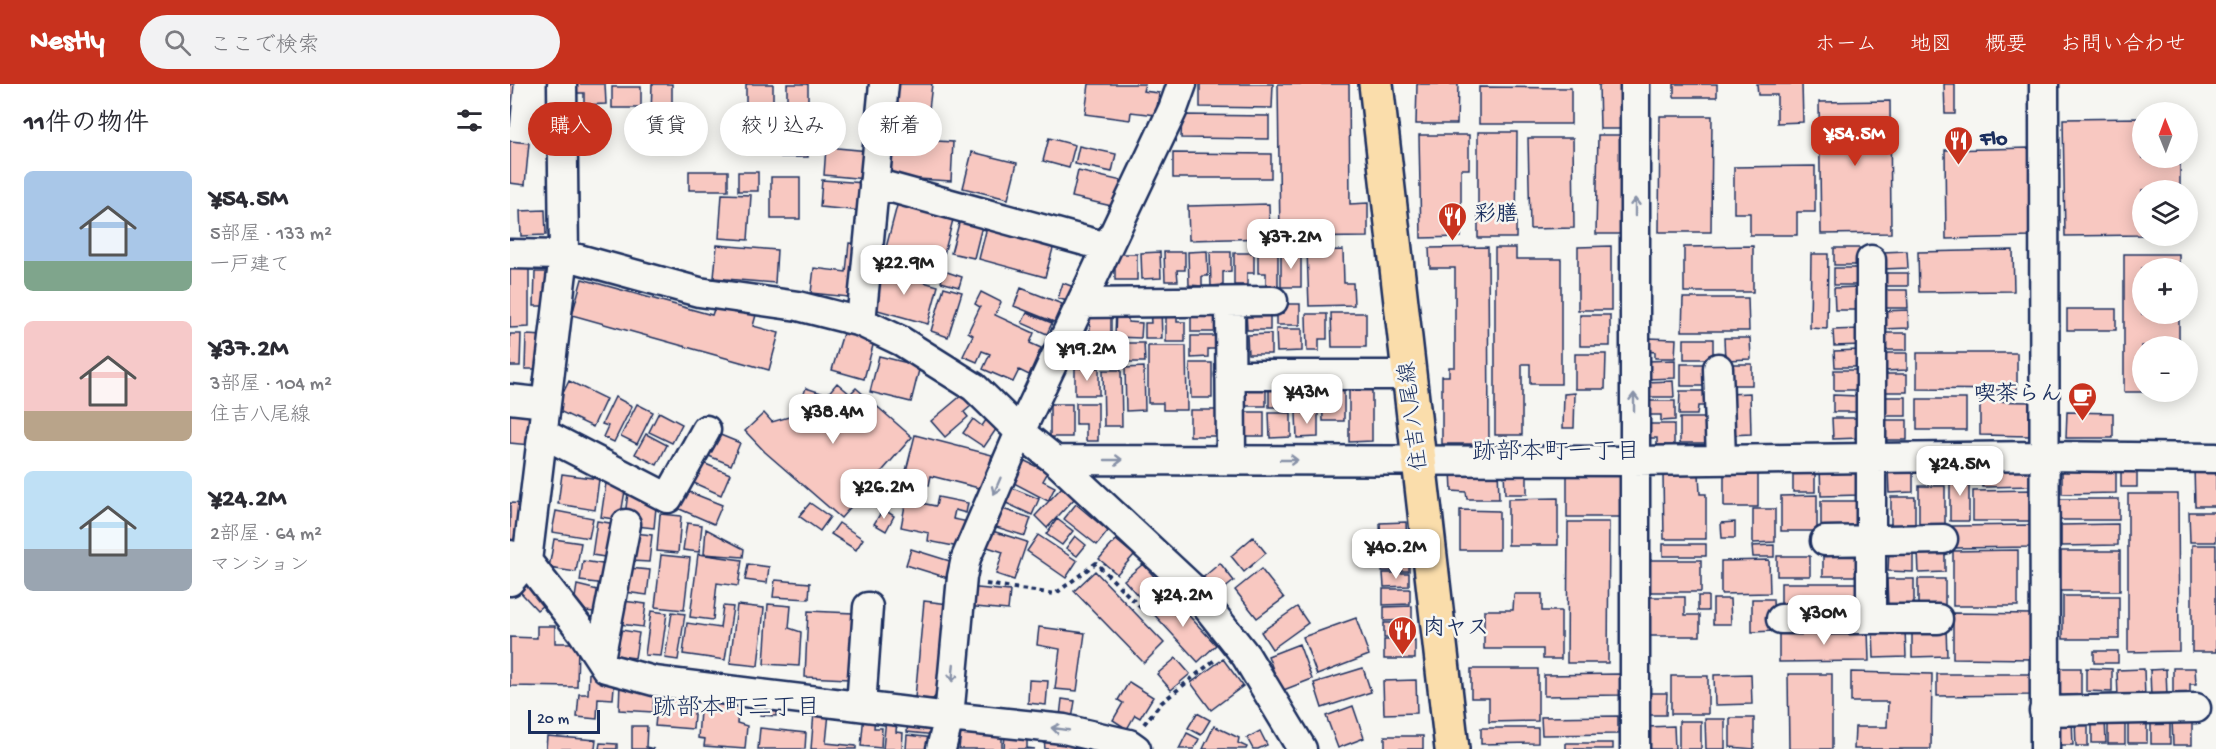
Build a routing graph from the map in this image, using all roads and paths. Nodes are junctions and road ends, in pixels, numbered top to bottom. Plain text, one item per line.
1 (562, 84) edge
2 (884, 84) edge
3 (1182, 84) edge
4 (1376, 84) edge
5 (1635, 84) edge
6 (2044, 84) edge
7 (874, 183) junction
8 (1107, 247) junction
9 (510, 254) edge
10 (564, 255) junction
11 (1871, 260) dead end
12 (1230, 302) junction
13 (1273, 302) dead end
14 (1081, 303) junction
15 (861, 322) junction
16 (1718, 368) dead end
17 (1230, 375) junction
18 (1410, 375) junction
19 (510, 399) edge
20 (546, 403) junction
21 (706, 430) dead end
22 (1020, 432) junction
23 (542, 433) junction
24 (2043, 456) junction
25 (1870, 458) junction
26 (2216, 458) edge
27 (1055, 460) junction
28 (1231, 460) junction
29 (1721, 460) junction
30 (1420, 461) junction
31 (1634, 461) junction
32 (626, 524) dead end
33 (1943, 539) dead end
34 (1825, 540) dead end
35 (1870, 540) junction
36 (516, 566) edge
37 (1176, 574) junction
38 (961, 581) junction
39 (868, 607) dead end
40 (1781, 619) dead end
41 (1871, 619) junction
42 (1938, 619) dead end
43 (1235, 644) junction
44 (600, 659) junction
45 (861, 706) junction
46 (2196, 708) dead end
47 (2044, 711) junction
48 (949, 717) junction
49 (1132, 746) edge
50 (941, 749) edge
51 (1302, 749) edge
52 (1452, 749) edge
53 (1635, 749) edge
54 (2044, 749) edge

1 - 10 street
2 - 7 street
3 - 8 street
4 - 18 main road, 住吉八尾線
31 -> 5 street
6 - 24 street
7 - 8 street
7 - 15 street
8 - 14 street
9 - 10 street
10 - 15 street
10 - 20 street
11 - 25 street
12 - 13 street
12 - 14 street
12 - 17 street
14 - 22 street
15 - 22 street
16 - 29 street
17 - 18 street
17 - 28 street
18 - 30 main road, 住吉八尾線
19 - 20 street
20 - 23 street
21 - 23 street
22 - 27 street
22 -> 38 street
23 - 36 street
24 - 25 street
24 - 26 street
24 - 47 street
25 - 29 street
25 - 35 street
27 -> 28 street
27 - 37 street
28 -> 30 street
29 - 31 street
30 - 31 street
30 - 52 main road, 住吉八尾線
31 - 53 street
32 - 44 street
33 - 35 street
34 - 35 street
35 - 41 street
36 - 44 street
37 - 38 path
37 - 43 street
38 -> 48 street
39 - 45 street
40 - 41 street
41 - 42 street
43 - 49 path
43 - 51 street
44 - 45 street
45 - 48 street
46 - 47 street
47 - 54 street
49 -> 48 street
48 - 50 street

